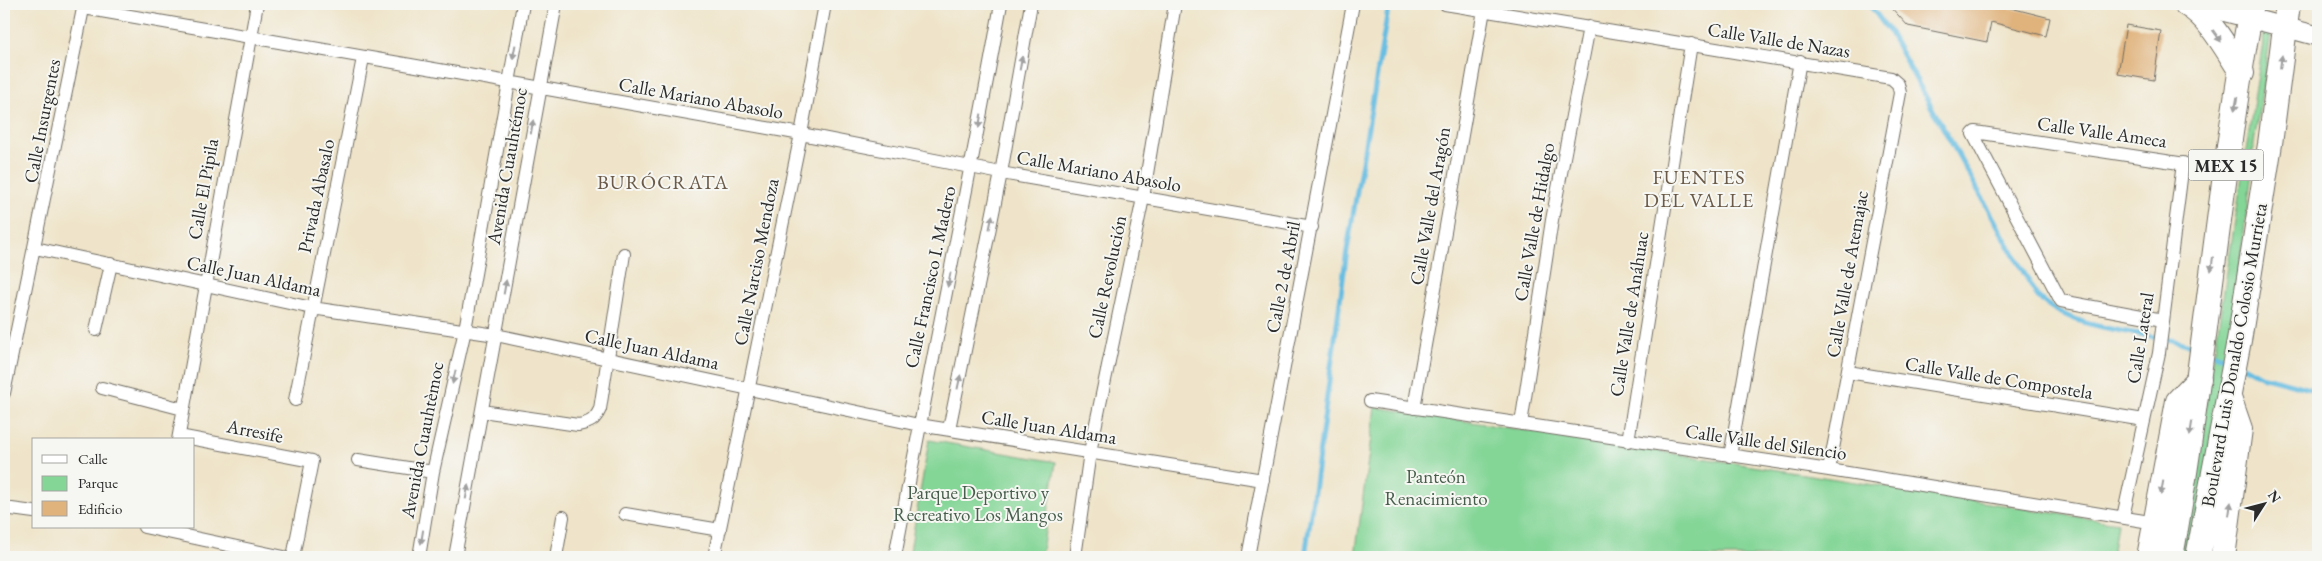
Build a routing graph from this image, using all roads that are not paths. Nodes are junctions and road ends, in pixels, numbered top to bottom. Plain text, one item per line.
1 (257, 4) edge
2 (523, 4) edge
3 (556, 4) edge
4 (825, 4) edge
5 (1000, 4) edge
6 (1031, 4) edge
7 (1175, 4) edge
8 (1353, 4) edge
9 (1445, 4) edge
10 (2186, 4) edge
11 (2196, 4) edge
12 (2288, 4) edge
13 (84, 6) edge
14 (1484, 10) junction
15 (2251, 11) edge
16 (1589, 27) junction
17 (2286, 28) junction
18 (2318, 36) edge
19 (250, 38) junction
20 (1691, 44) junction
21 (364, 58) junction
22 (1800, 61) junction
23 (2242, 73) junction
24 (508, 82) junction
25 (1898, 84) joint
26 (539, 89) junction
27 (801, 134) junction
28 (2183, 163) junction
29 (972, 167) junction
30 (2225, 170) junction
31 (1001, 173) junction
32 (1143, 198) junction
33 (1312, 227) junction
34 (35, 248) junction
35 (624, 254) dead end
36 (111, 264) junction
37 (205, 284) junction
38 (312, 308) junction
39 (2163, 320) junction
40 (96, 330) dead end
41 (464, 330) junction
42 (496, 335) junction
43 (606, 359) junction
44 (2199, 371) junction
45 (1848, 372) junction
46 (2231, 386) junction
47 (102, 388) dead end
48 (749, 389) junction
49 (4, 393) edge
50 (295, 400) dead end
51 (1370, 401) dead end
52 (1414, 408) junction
53 (183, 409) junction
54 (482, 411) junction
55 (2144, 420) junction
56 (1521, 424) junction
57 (919, 425) junction
58 (949, 429) junction
59 (178, 438) edge
60 (195, 441) edge
61 (1628, 441) junction
62 (1090, 452) junction
63 (1730, 456) junction
64 (358, 460) dead end
65 (1829, 470) junction
66 (433, 472) junction
67 (1263, 480) junction
68 (4, 508) edge
69 (32, 512) edge
70 (625, 514) dead end
71 (563, 517) dead end
72 (2123, 517) junction
73 (2156, 523) junction
74 (163, 529) edge
75 (720, 530) junction
76 (284, 557) edge
77 (293, 557) edge
78 (419, 557) edge
79 (455, 557) edge
80 (556, 557) edge
81 (714, 557) edge
82 (895, 557) edge
83 (1075, 557) edge
84 (1248, 557) edge
85 (2149, 557) edge
86 (2171, 557) edge
87 (2198, 557) edge
88 (2223, 557) edge

1 - 19 street, Calle El Pipila
2 -> 24 street, Avenida Cuauhtémoc
3 - 26 street, Avenida Cuauhtémoc
4 - 27 street, Calle Narciso Mendoza
5 -> 29 street, Calle Francisco I. Madero
31 -> 6 street
7 - 32 street, Calle Revolución
8 - 33 street, Calle 2 de Abril
9 - 14 street, Calle Valle de Nazas
10 -> 23 highway
11 - 15 main road
12 - 17 highway, Boulevard Luis Donaldo Colosio Murrieta / MEX 15
13 - 19 street, Calle Mariano Abasolo
13 - 34 street, Calle Insurgentes
14 - 16 street, Calle Valle de Nazas
14 - 52 street, Calle Valle del Aragón
15 - 17 main road
15 - 23 highway, Boulevard Luis Donaldo Colosio Murrieta / MEX 15
16 - 20 street, Calle Valle de Nazas
16 - 56 street, Calle Valle de Hidalgo
17 - 18 main road
46 -> 17 highway, Boulevard Luis Donaldo Colosio Murrieta / MEX 15
19 - 21 street, Calle Mariano Abasolo
19 - 37 street, Calle El Pipila
20 - 22 street, Calle Valle de Nazas
20 - 61 street, Calle Valle de Anáhuac
21 - 24 street, Calle Mariano Abasolo
21 - 38 street, Privada Abasalo
22 - 25 street, Calle Valle de Nazas
22 - 63 street
23 -> 30 highway, Boulevard Luis Donaldo Colosio Murrieta / MEX 15
24 - 26 street, Calle Mariano Abasolo
24 - 41 street, Avenida Cuauhtémoc
25 - 45 street, Calle Valle de Atemajac
26 - 27 street, Calle Mariano Abasolo
42 -> 26 street, Avenida Cuauhtémoc
27 - 29 street, Calle Mariano Abasolo
27 - 48 street, Calle Narciso Mendoza
28 - 30 street, Calle Valle Ameca
28 - 39 street, Calle Lateral
28 - 39 street, Calle Valle Ameca
29 - 31 street, Calle Mariano Abasolo
29 -> 57 street, Calle Francisco I. Madero
30 -> 44 highway, Boulevard Luis Donaldo Colosio Murrieta / MEX 15
31 - 32 street, Calle Mariano Abasolo
58 -> 31 street
32 - 33 street, Calle Mariano Abasolo
32 - 62 street, Calle Revolución
33 - 67 street, Calle 2 de Abril
34 - 36 street, Calle Juan Aldama
34 - 49 street, Calle Insurgentes
35 - 43 street
36 - 37 street, Calle Juan Aldama
36 - 40 street
37 - 38 street, Calle Juan Aldama
37 - 53 street, Calle El Pipila
38 - 41 street, Calle Juan Aldama
38 - 50 street, Privada Abasalo
39 - 55 street, Calle Lateral
41 - 42 street, Calle Juan Aldama
41 -> 66 street, Avenida Cuauhtèmoc
42 - 43 street, Calle Juan Aldama
42 - 54 street
43 - 48 street, Calle Juan Aldama
43 - 54 street
44 -> 73 highway
44 -> 86 highway, Boulevard Luis Donaldo Colosio Murrieta / MEX 15
45 - 55 street, Calle Valle de Compostela
45 - 65 street, Calle Valle de Atemajac
46 - 87 highway, Boulevard Luis Donaldo Colosio Murrieta / MEX 15
88 -> 46 highway
47 - 53 street
48 - 57 street, Calle Juan Aldama
48 - 75 street, Calle Narciso Mendoza
51 - 52 street, Calle Valle del Silencio
52 - 56 street, Calle Valle del Silencio
53 - 59 street, Calle El Pipila
79 -> 54 street
55 - 72 street, Calle Lateral
56 - 61 street, Calle Valle del Silencio
57 - 58 street, Calle Juan Aldama
57 - 82 street, Calle Francisco I. Madero
58 - 62 street, Calle Juan Aldama
60 - 77 street, Arresife
61 - 63 street, Calle Valle del Silencio
62 - 67 street, Calle Juan Aldama
62 - 83 street, Calle Revolución
63 - 65 street, Calle Valle del Silencio
64 - 66 street
65 - 72 street, Calle Valle del Silencio
66 -> 78 street, Avenida Cuauhtèmoc
67 - 84 street, Calle 2 de Abril
68 - 69 street
70 - 75 street
71 - 80 street
72 - 73 street, Calle Valle del Silencio
73 - 85 highway
74 - 76 street
75 - 81 street, Calle Narciso Mendoza

